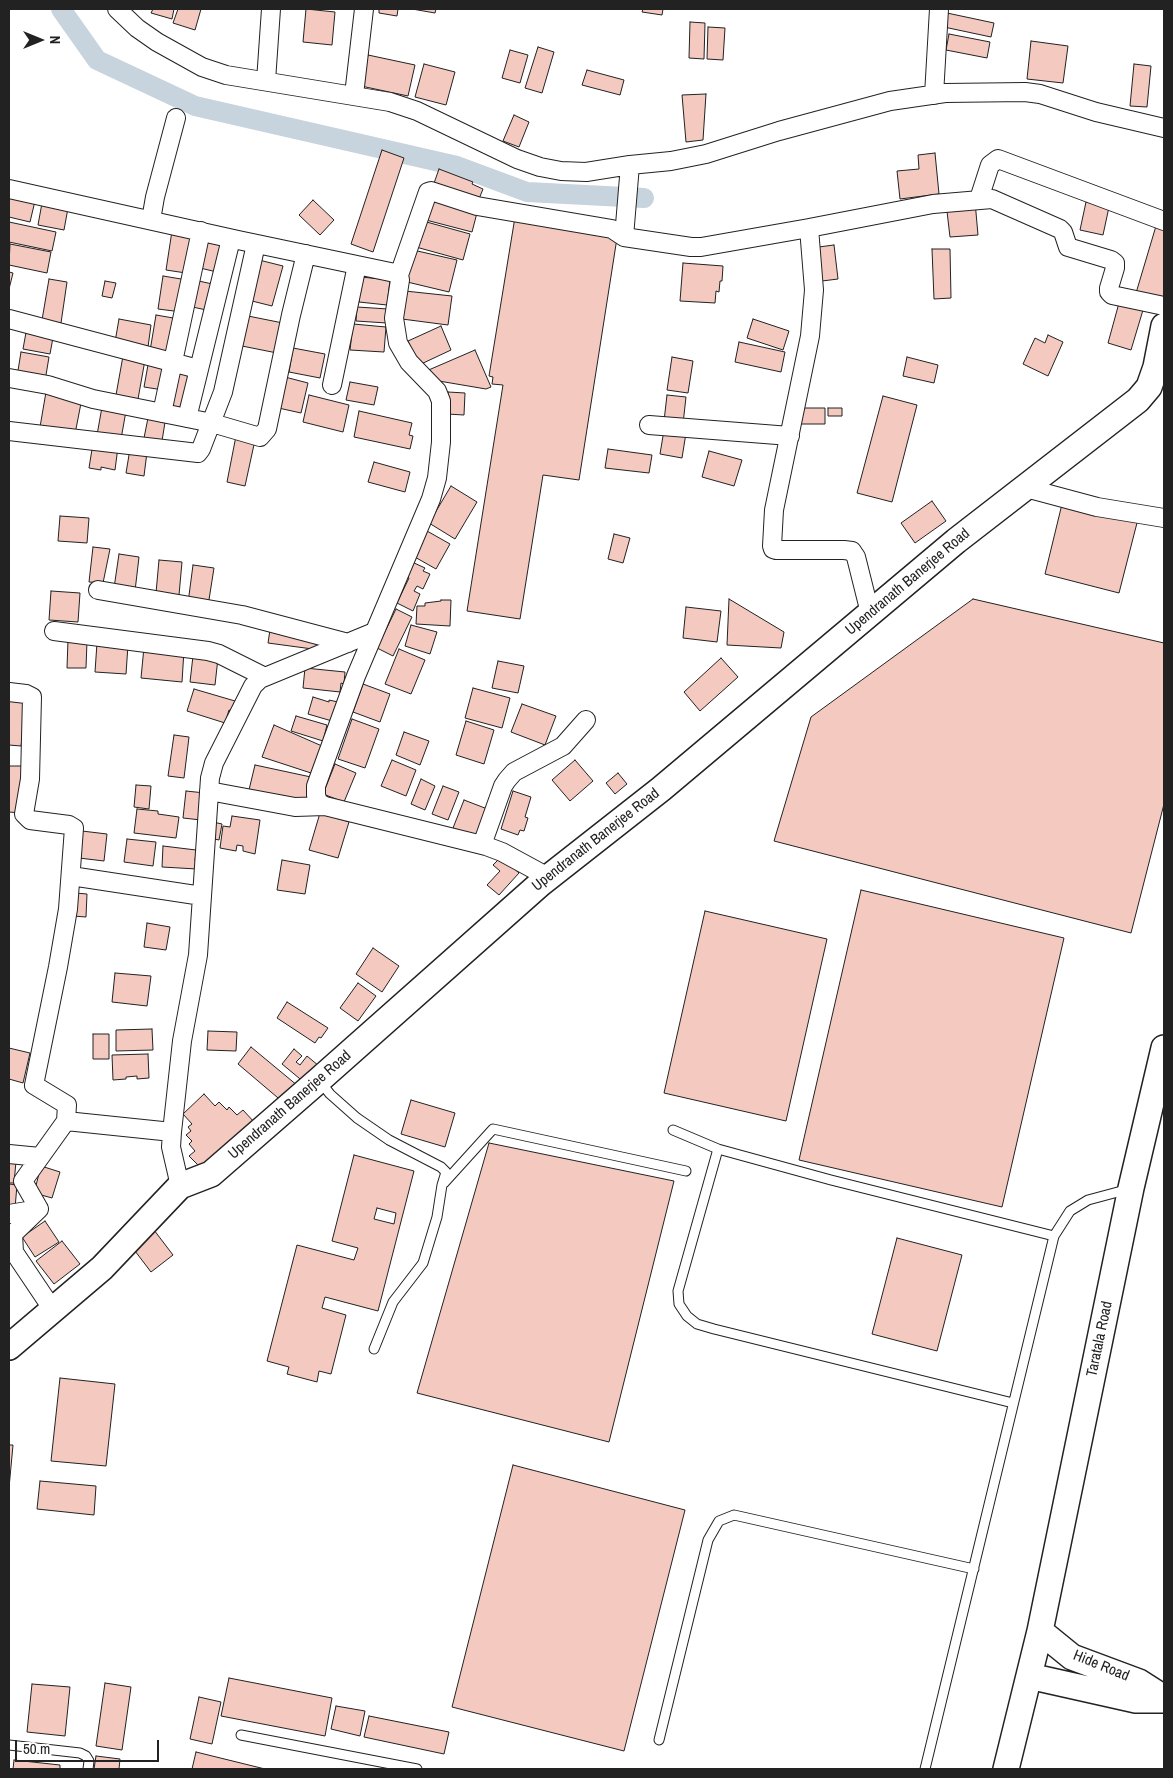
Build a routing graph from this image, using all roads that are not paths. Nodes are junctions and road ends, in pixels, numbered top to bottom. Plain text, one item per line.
1 (117, 9) edge
2 (272, 9) edge
3 (364, 9) edge
4 (939, 9) edge
5 (266, 81) junction
6 (934, 95) junction
7 (354, 96) junction
8 (176, 118) dead end
9 (1164, 128) edge
10 (630, 165) junction
11 (9, 189) edge
12 (979, 199) junction
13 (152, 220) junction
14 (1164, 221) edge
15 (809, 228) junction
16 (201, 231) junction
17 (624, 237) junction
18 (231, 238) junction
19 (256, 244) junction
20 (306, 254) junction
21 (357, 265) junction
22 (399, 275) junction
23 (1164, 306) edge
24 (9, 319) edge
25 (1164, 326) edge
26 (174, 362) junction
27 (198, 368) junction
28 (9, 378) edge
29 (332, 384) dead end
30 (162, 413) junction
31 (187, 418) junction
32 (212, 423) junction
33 (649, 425) dead end
34 (9, 431) edge
35 (790, 436) junction
36 (1026, 488) junction
37 (1164, 518) edge
38 (98, 590) dead end
39 (870, 613) junction
40 (54, 631) dead end
41 (374, 632) junction
42 (348, 642) junction
43 (265, 677) junction
44 (9, 692) edge
45 (586, 720) dead end
46 (209, 791) junction
47 (326, 806) junction
48 (482, 845) junction
49 (71, 876) junction
50 (548, 877) junction
51 (202, 896) junction
52 (1164, 1051) edge
53 (319, 1080) junction
54 (66, 1121) junction
55 (673, 1130) dead end
56 (172, 1132) junction
57 (718, 1149) junction
58 (9, 1154) edge
59 (40, 1157) junction
60 (686, 1171) dead end
61 (442, 1185) junction
62 (180, 1186) junction
63 (1131, 1188) junction
64 (39, 1209) junction
65 (9, 1214) edge
66 (1054, 1236) junction
67 (53, 1310) junction
68 (9, 1347) edge
69 (374, 1349) dead end
70 (1014, 1404) junction
71 (974, 1569) junction
72 (1040, 1631) junction
73 (1029, 1676) junction
74 (1164, 1699) edge
75 (241, 1735) dead end
76 (660, 1740) dead end
77 (9, 1745) edge
78 (88, 1769) edge
79 (417, 1769) edge
80 (925, 1769) edge
81 (1006, 1769) edge

1 - 5 street
2 - 5 street
3 - 7 street
4 - 6 street
5 - 7 street
6 - 9 street
6 - 10 street
7 - 10 street
8 - 13 street
10 - 17 street
11 - 13 street
12 - 14 street
12 - 15 street
12 - 23 street
13 - 16 street
15 - 17 street
15 - 35 street
16 - 18 street
16 - 26 street
17 - 22 street
18 - 19 street
18 - 27 street
19 - 20 street
19 - 32 street
20 - 21 street
20 - 32 street
21 - 22 street
21 - 29 street
22 - 41 street
24 - 26 street
25 - 36 street, Upendranath Banerjee Road
26 - 27 street
26 - 30 street
27 - 31 street
28 - 30 street
30 - 31 street
31 - 32 street
32 - 34 street
33 - 35 street
35 - 39 street
36 - 37 street
36 - 39 street, Upendranath Banerjee Road
38 - 42 street
39 - 50 street, Upendranath Banerjee Road
40 - 43 street
41 - 42 street
41 - 47 street
42 - 43 street
43 - 46 street
44 - 49 street
45 - 48 street
46 - 47 street
46 - 51 street
47 - 48 street
48 - 50 street
49 - 51 street
49 - 54 street
50 - 53 street, Upendranath Banerjee Road
51 - 56 street
52 - 63 street, Taratala Road
53 - 61 lane
53 - 62 street, Upendranath Banerjee Road
54 - 56 street
54 - 59 street
55 - 57 lane
56 - 62 street
57 - 66 lane
57 - 70 lane
58 - 59 street
59 - 64 street
60 - 61 lane
61 - 69 lane
62 - 67 street, Upendranath Banerjee Road
63 - 66 lane
63 - 72 street, Taratala Road
64 - 65 street
64 - 67 street
66 - 70 lane
67 - 68 street, Upendranath Banerjee Road
70 - 71 lane
71 - 76 lane
71 - 80 lane
72 - 73 street, Taratala Road
72 - 74 street, Hide Road
73 - 74 street
73 - 81 street, Taratala Road
75 - 79 lane
77 - 78 lane

